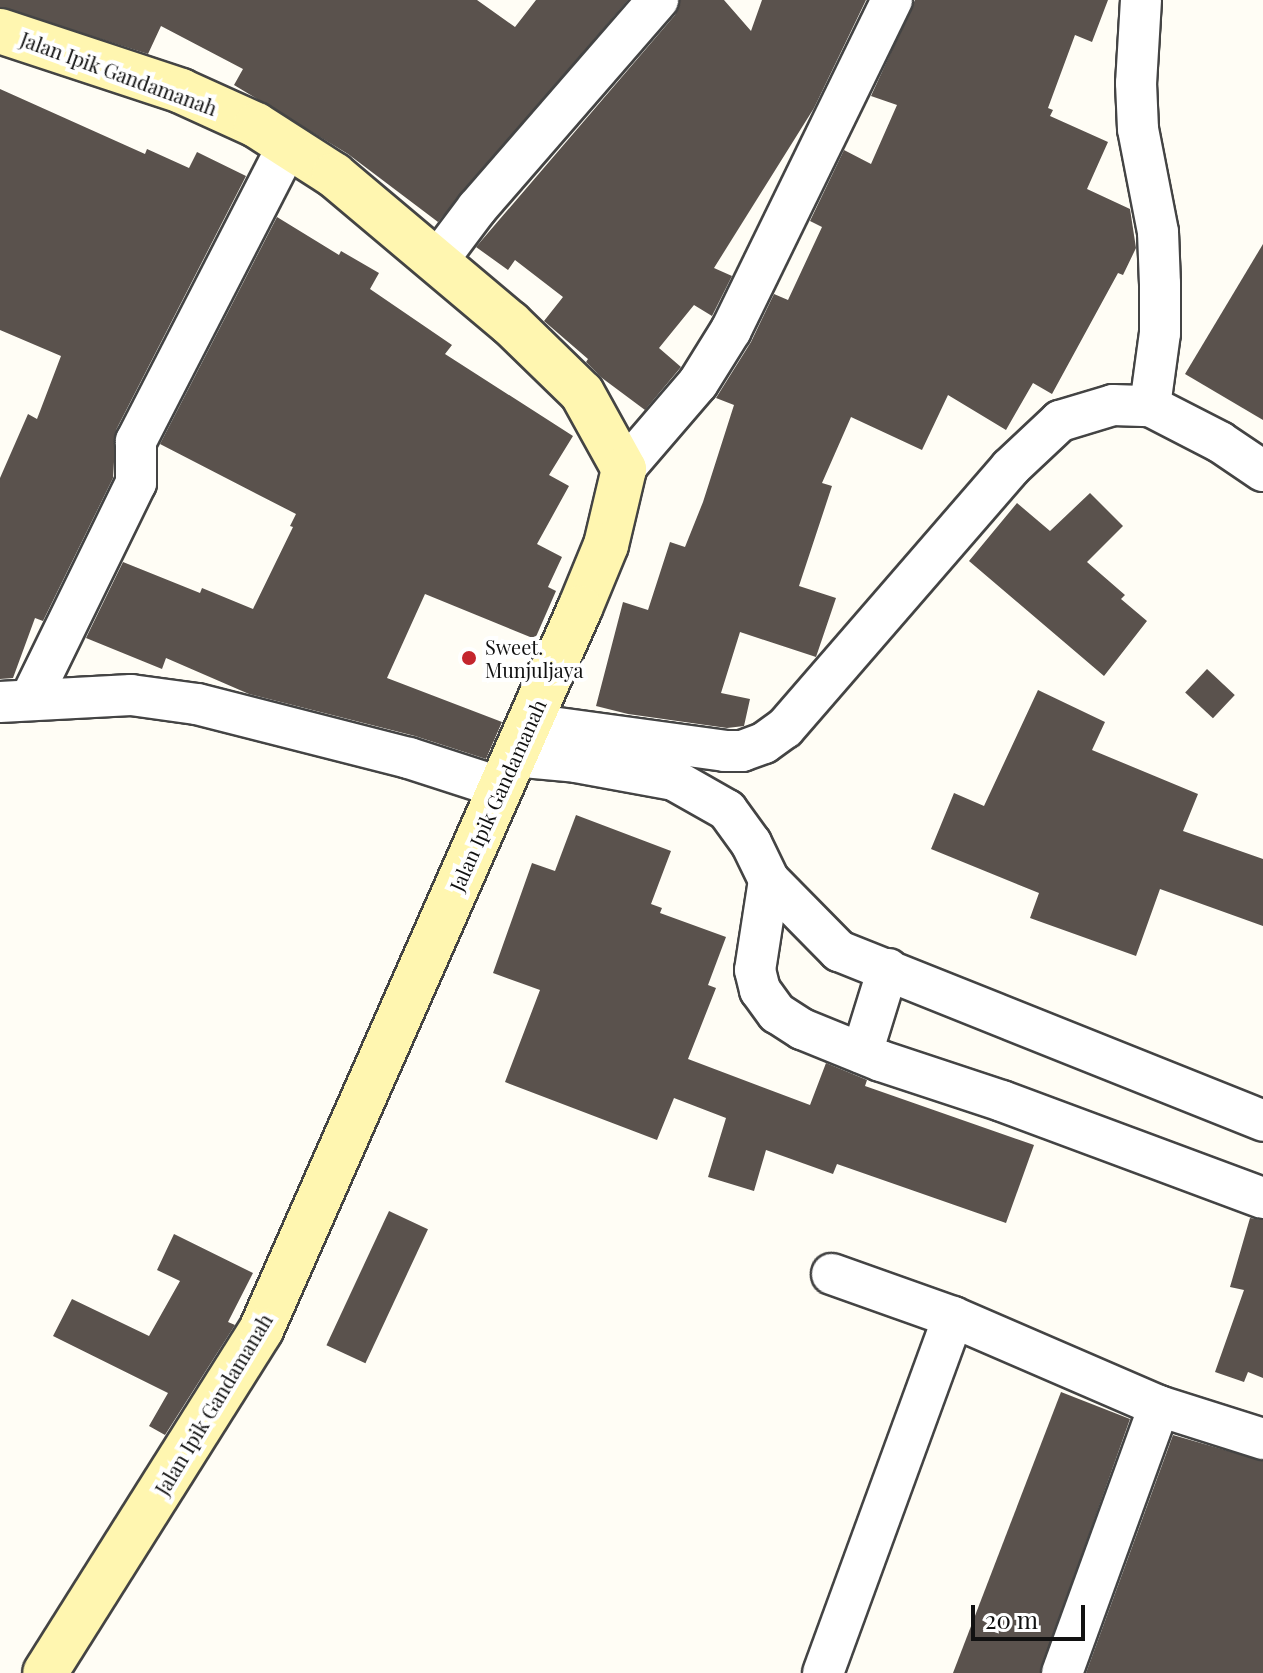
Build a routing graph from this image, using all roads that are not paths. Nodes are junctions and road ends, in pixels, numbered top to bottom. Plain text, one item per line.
1 (658, 0) edge
2 (892, 0) edge
3 (1141, 0) edge
4 (0, 31) edge
5 (288, 145) junction
6 (438, 260) junction
7 (1150, 406) junction
8 (624, 469) junction
9 (1263, 471) edge
10 (15, 701) edge
11 (514, 756) junction
12 (769, 880) junction
13 (888, 969) junction
14 (862, 1053) junction
15 (1263, 1121) edge
16 (1263, 1198) edge
17 (832, 1274) dead end
18 (953, 1317) junction
19 (1159, 1406) junction
20 (1263, 1439) edge
21 (45, 1673) edge
22 (823, 1673) edge
23 (1062, 1673) edge

1 - 6 street
2 - 8 street
3 - 7 street
4 - 5 street, Jalan Ipik Gandamanah
5 - 6 street, Jalan Ipik Gandamanah
5 - 10 street
6 - 8 street, Jalan Ipik Gandamanah
7 - 9 street
7 - 11 street
8 - 11 street, Jalan Ipik Gandamanah
10 - 11 street
11 - 12 street
11 - 21 street, Jalan Ipik Gandamanah
12 - 13 street
12 - 14 street
13 - 14 street
13 - 15 street
14 - 16 street
17 - 18 street
18 - 19 street
18 - 22 street
19 - 20 street
19 - 23 street

